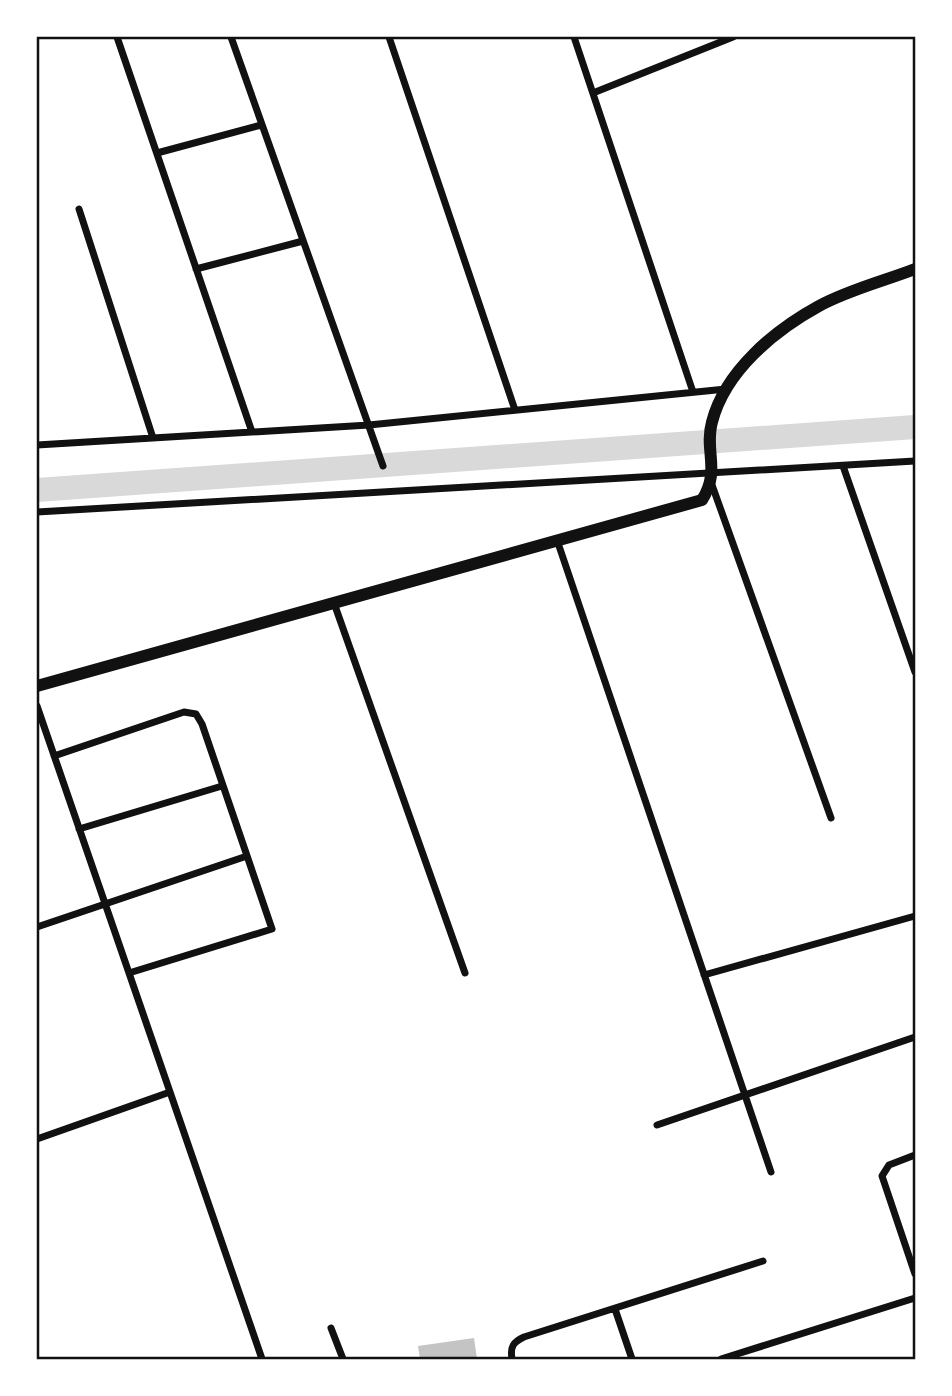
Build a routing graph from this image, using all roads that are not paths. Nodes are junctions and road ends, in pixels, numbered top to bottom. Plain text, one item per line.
1 (117, 37) edge
2 (231, 37) edge
3 (389, 37) edge
4 (574, 37) edge
5 (733, 37) edge
6 (593, 93) junction
7 (261, 125) junction
8 (157, 153) junction
9 (79, 209) dead end
10 (303, 241) junction
11 (196, 269) junction
12 (915, 269) edge
13 (726, 389) junction
14 (693, 392) junction
15 (515, 410) junction
16 (369, 425) junction
17 (252, 432) junction
18 (153, 438) junction
19 (37, 445) edge
20 (915, 461) edge
21 (383, 466) dead end
22 (843, 466) junction
23 (712, 478) junction
24 (37, 512) edge
25 (557, 540) junction
26 (334, 603) junction
27 (915, 672) edge
28 (37, 686) edge
29 (37, 706) edge
30 (54, 756) junction
31 (222, 786) junction
32 (831, 818) dead end
33 (79, 829) junction
34 (247, 856) junction
35 (105, 903) junction
36 (915, 916) edge
37 (37, 927) edge
38 (465, 973) dead end
39 (129, 974) junction
40 (704, 975) junction
41 (915, 1037) edge
42 (170, 1093) junction
43 (744, 1095) junction
44 (657, 1125) dead end
45 (37, 1139) edge
46 (915, 1155) edge
47 (771, 1172) dead end
48 (763, 1261) dead end
49 (915, 1273) edge
50 (915, 1298) edge
51 (615, 1309) junction
52 (331, 1328) dead end
53 (262, 1359) edge
54 (344, 1359) edge
55 (512, 1359) edge
56 (632, 1359) edge
57 (721, 1359) edge

1 - 8 street
2 - 7 street
3 - 15 street
4 - 6 street
5 - 6 street
6 - 14 street
7 - 8 street
7 - 10 street
8 - 11 street
9 - 18 street
10 - 11 street
10 - 16 street
11 - 17 street
12 - 13 street
13 - 14 street
13 - 23 street
14 - 15 street
15 - 16 street
16 - 17 street
16 - 21 street
17 - 18 street
18 - 19 street
20 - 22 street
22 - 23 street
22 - 27 street
23 - 24 street
23 - 25 street
23 - 32 street
25 - 26 street
25 - 40 street
26 - 28 street
26 - 38 street
29 - 30 street
30 - 31 street
30 - 33 street
31 - 33 street
31 - 34 street
33 - 35 street
34 - 35 street
34 - 39 street
35 - 37 street
35 - 39 street
36 - 40 street
39 - 42 street
40 - 43 street
41 - 43 street
42 - 45 street
42 - 53 street
43 - 44 street
43 - 47 street
46 - 49 street
48 - 51 street
50 - 57 street
51 - 55 street
51 - 56 street
52 - 54 street

